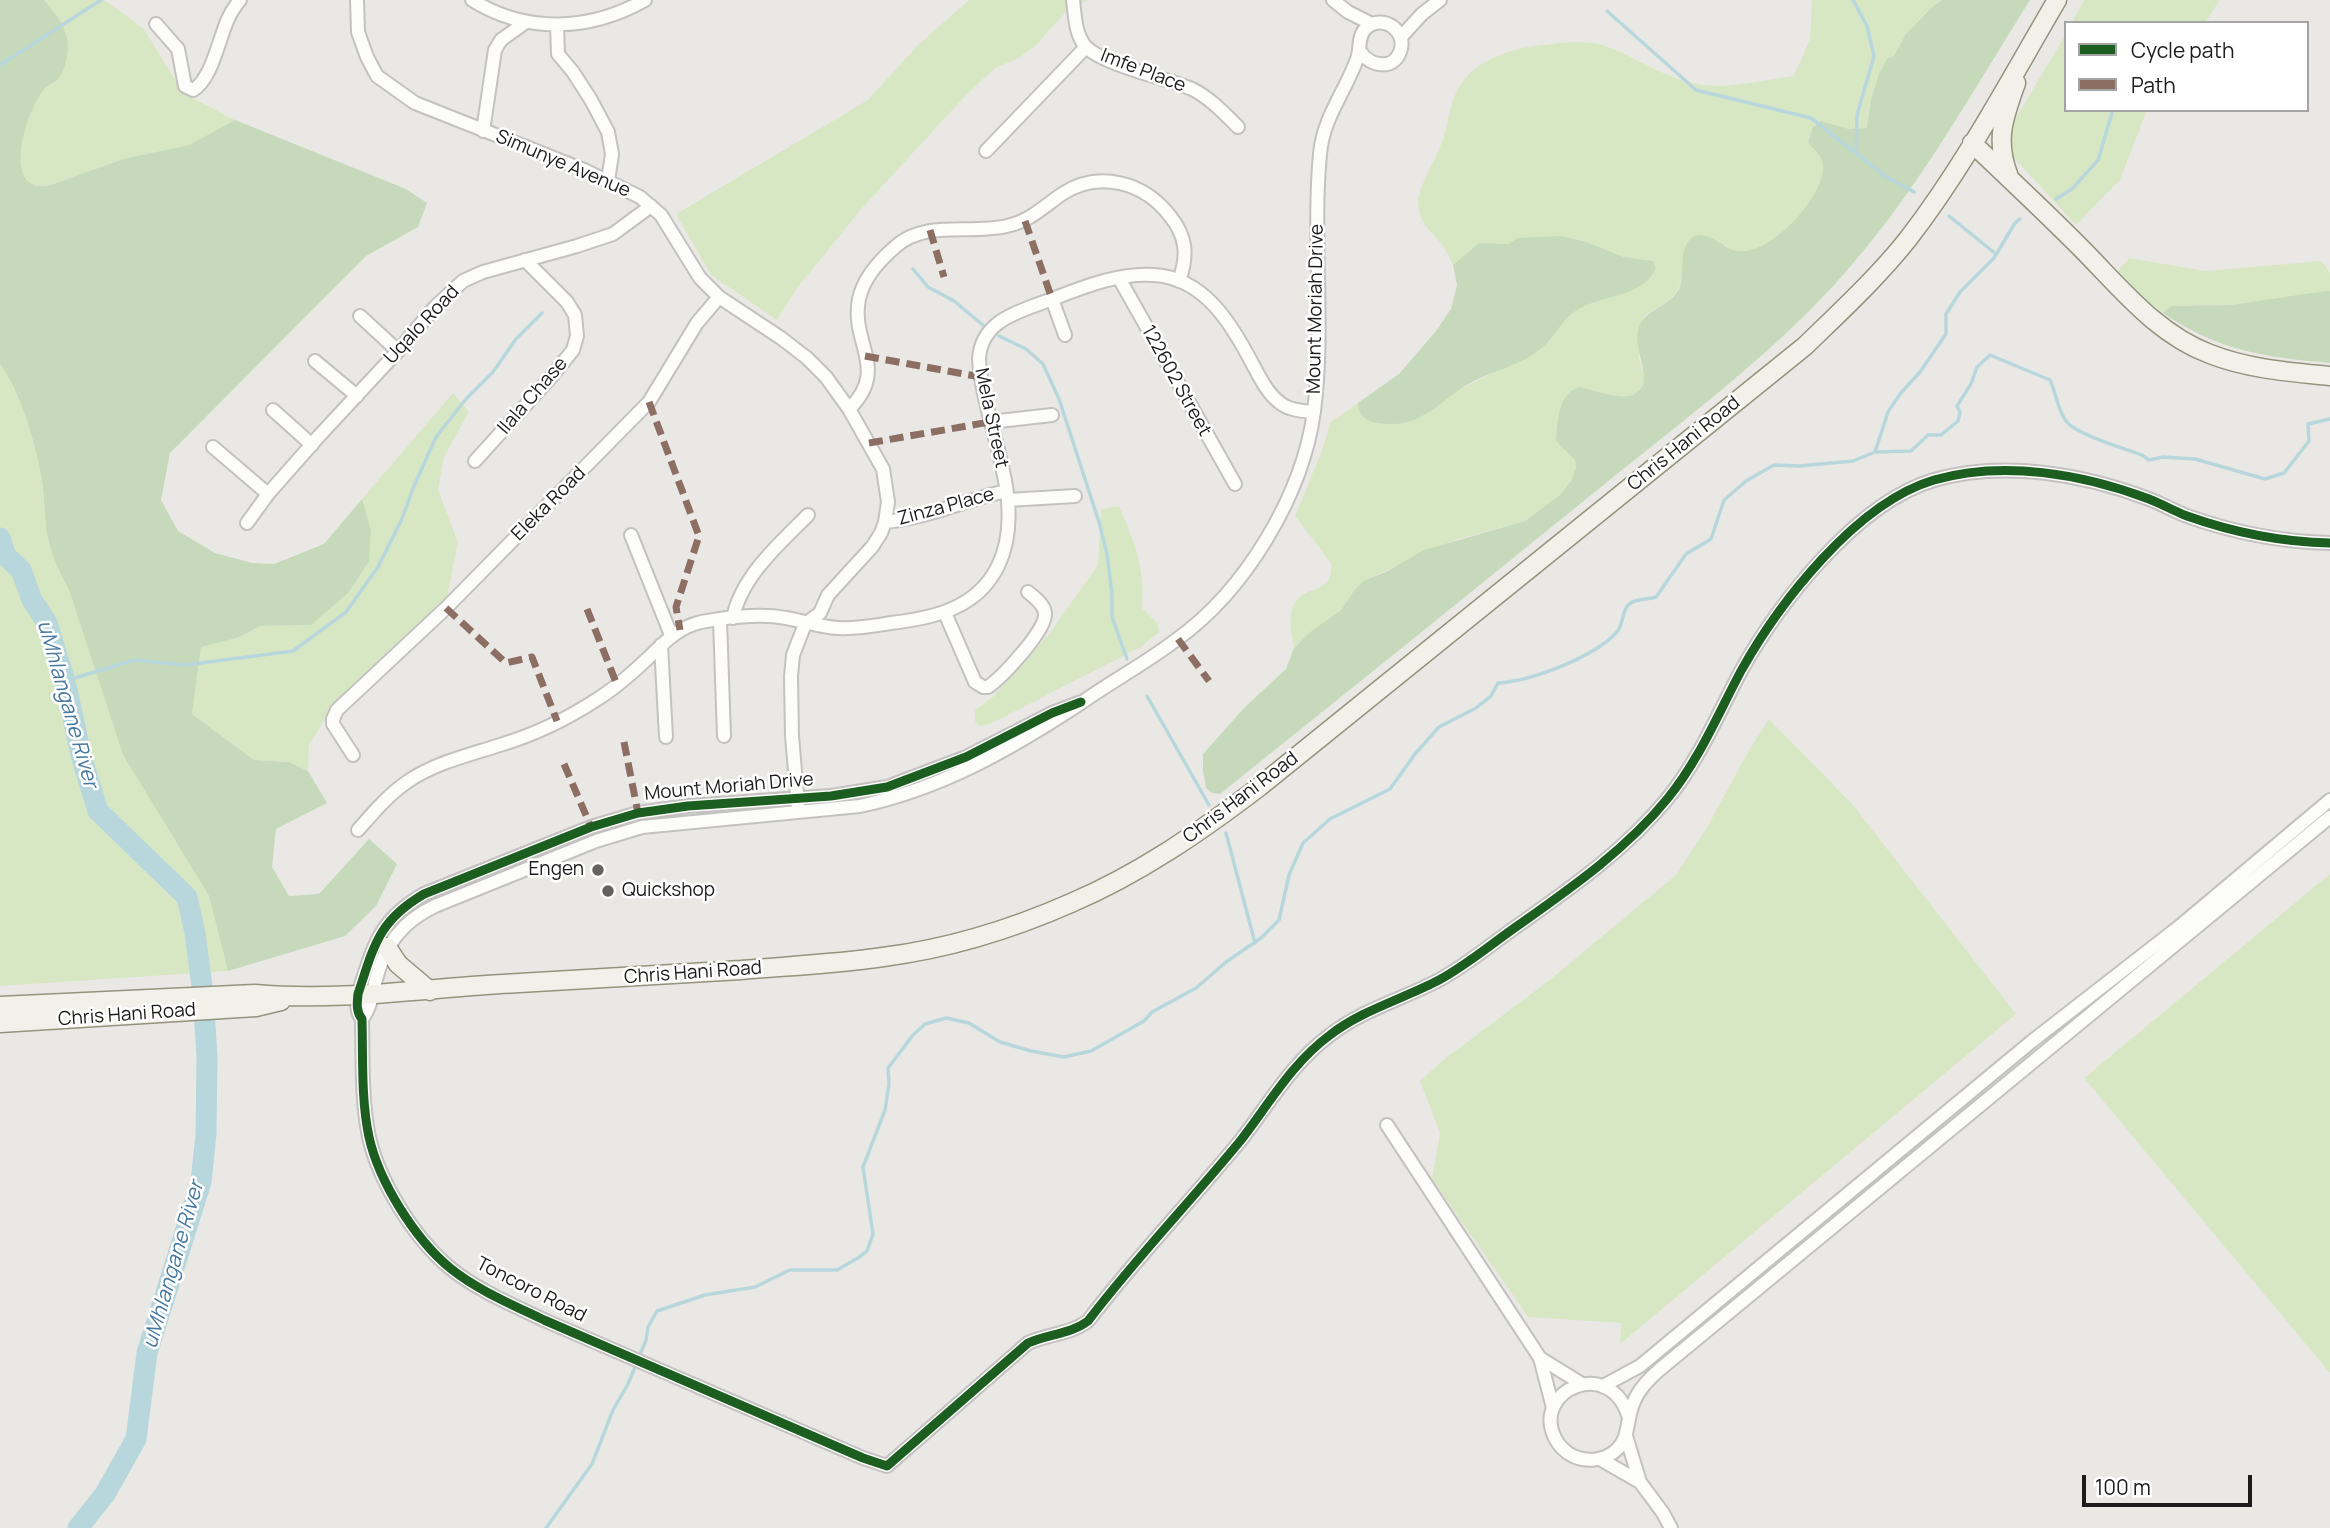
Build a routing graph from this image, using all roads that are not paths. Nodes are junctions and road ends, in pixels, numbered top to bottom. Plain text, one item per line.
1 (240, 0) edge
2 (357, 0) edge
3 (472, 0) edge
4 (645, 0) edge
5 (1073, 0) edge
6 (1332, 0) edge
7 (1440, 0) edge
8 (2057, 0) edge
9 (1348, 12) junction
10 (1422, 14) junction
11 (526, 22) junction
12 (156, 24) dead end
13 (1372, 24) junction
14 (557, 25) junction
15 (1393, 26) junction
16 (1401, 37) junction
17 (1360, 45) junction
18 (1086, 47) junction
19 (2028, 50) junction
20 (1374, 64) junction
21 (1350, 78) junction
22 (1238, 127) dead end
23 (483, 131) junction
24 (1972, 143) junction
25 (986, 150) dead end
26 (2010, 178) junction
27 (608, 181) junction
28 (651, 206) junction
29 (525, 260) junction
30 (1119, 278) junction
31 (1179, 281) junction
32 (719, 297) junction
33 (1052, 299) junction
34 (360, 316) dead end
35 (1065, 335) dead end
36 (398, 351) junction
37 (315, 361) dead end
38 (2330, 376) edge
39 (356, 396) junction
40 (849, 409) junction
41 (274, 410) dead end
42 (1314, 412) junction
43 (1052, 415) dead end
44 (990, 422) junction
45 (312, 445) junction
46 (213, 447) dead end
47 (475, 460) dead end
48 (1235, 484) dead end
49 (268, 494) junction
50 (1007, 496) junction
51 (1075, 496) dead end
52 (808, 515) dead end
53 (885, 522) junction
54 (247, 523) dead end
55 (631, 535) dead end
56 (2330, 543) edge
57 (1028, 592) dead end
58 (945, 613) junction
59 (733, 618) junction
60 (720, 620) junction
61 (805, 624) junction
62 (671, 635) junction
63 (661, 645) junction
64 (1081, 702) junction
65 (724, 736) dead end
66 (666, 737) dead end
67 (353, 755) dead end
68 (797, 798) junction
69 (2330, 800) edge
70 (798, 813) junction
71 (2330, 817) edge
72 (358, 831) dead end
73 (387, 947) junction
74 (430, 991) junction
75 (365, 994) junction
76 (0, 1006) edge
77 (26, 1013) junction
78 (0, 1023) edge
79 (1387, 1125) dead end
80 (1540, 1358) junction
81 (1582, 1384) junction
82 (1603, 1386) junction
83 (1553, 1408) junction
84 (1629, 1418) junction
85 (1626, 1436) junction
86 (1600, 1459) junction
87 (1640, 1482) junction
88 (1671, 1528) edge

1 - 12 street
2 - 23 street, Simunye Avenue
3 - 11 street
4 - 14 street
5 - 18 street, Imfe Place
6 - 9 street
7 - 10 street
8 - 19 main road, Chris Hani Road
9 - 13 street
9 - 17 street
10 - 15 street
10 - 16 street
11 - 14 street
11 - 23 street
13 - 15 street
13 - 17 street, Mount Moriah Drive
14 - 27 street
15 - 16 street
16 - 20 street
17 - 20 street
17 - 21 street, Mount Moriah Drive
18 - 22 street, Imfe Place
18 - 25 street
19 - 24 main road, Chris Hani Road
19 - 26 main road
20 - 21 street
21 - 42 street, Mount Moriah Drive
23 - 27 street, Simunye Avenue
24 - 26 main road
24 - 74 main road, Chris Hani Road
26 - 38 main road
27 - 28 street, Simunye Avenue
28 - 29 street, Uqalo Road
28 - 32 street, Simunye Avenue
29 - 36 street, Uqalo Road
29 - 47 street, Ilala Chase
30 - 31 street, Mela Street
30 - 33 street, Mela Street
30 - 48 street, 122602 Street
31 - 40 street
31 - 42 street, Mela Street
32 - 40 street, Simunye Avenue
32 - 67 street, Eleka Road
33 - 35 street
33 - 44 street, Mela Street
34 - 36 street
36 - 39 street, Uqalo Road
37 - 39 street
39 - 45 street, Uqalo Road
40 - 53 street, Simunye Avenue
41 - 45 street
42 - 64 street, Mount Moriah Drive
43 - 44 street
44 - 50 street, Mela Street
45 - 49 street, Uqalo Road
46 - 49 street
49 - 54 street, Uqalo Road
50 - 51 street, Zinza Place
50 - 53 street, Zinza Place
50 - 58 street, Mela Street
52 - 59 street
53 - 61 street, Simunye Avenue
55 - 62 street
56 - 75 street, Toncoro Road
57 - 58 street
58 - 61 street, Mela Street
59 - 60 street, Mela Street
59 - 61 street, Mela Street
60 - 62 street, Mela Street
60 - 65 street
61 - 68 street, Simunye Avenue
62 - 63 street
63 - 66 street
63 - 72 street
64 - 68 street, Mount Moriah Drive
64 - 70 street, Mount Moriah Drive
68 - 70 street, Simunye Avenue
68 - 75 street, Mount Moriah Drive
69 - 82 street
70 - 73 street, Mount Moriah Drive
71 - 84 street
73 - 74 main road
73 - 75 street, Mount Moriah Drive
74 - 75 main road, Chris Hani Road
75 - 77 main road, Chris Hani Road
76 - 77 main road, Chris Hani Road
77 - 78 main road, Chris Hani Road
79 - 80 street
80 - 81 street
80 - 83 street
81 - 82 street
81 - 83 street
82 - 84 street
83 - 86 street
84 - 85 street
85 - 86 street
85 - 87 street
86 - 87 street
87 - 88 street

